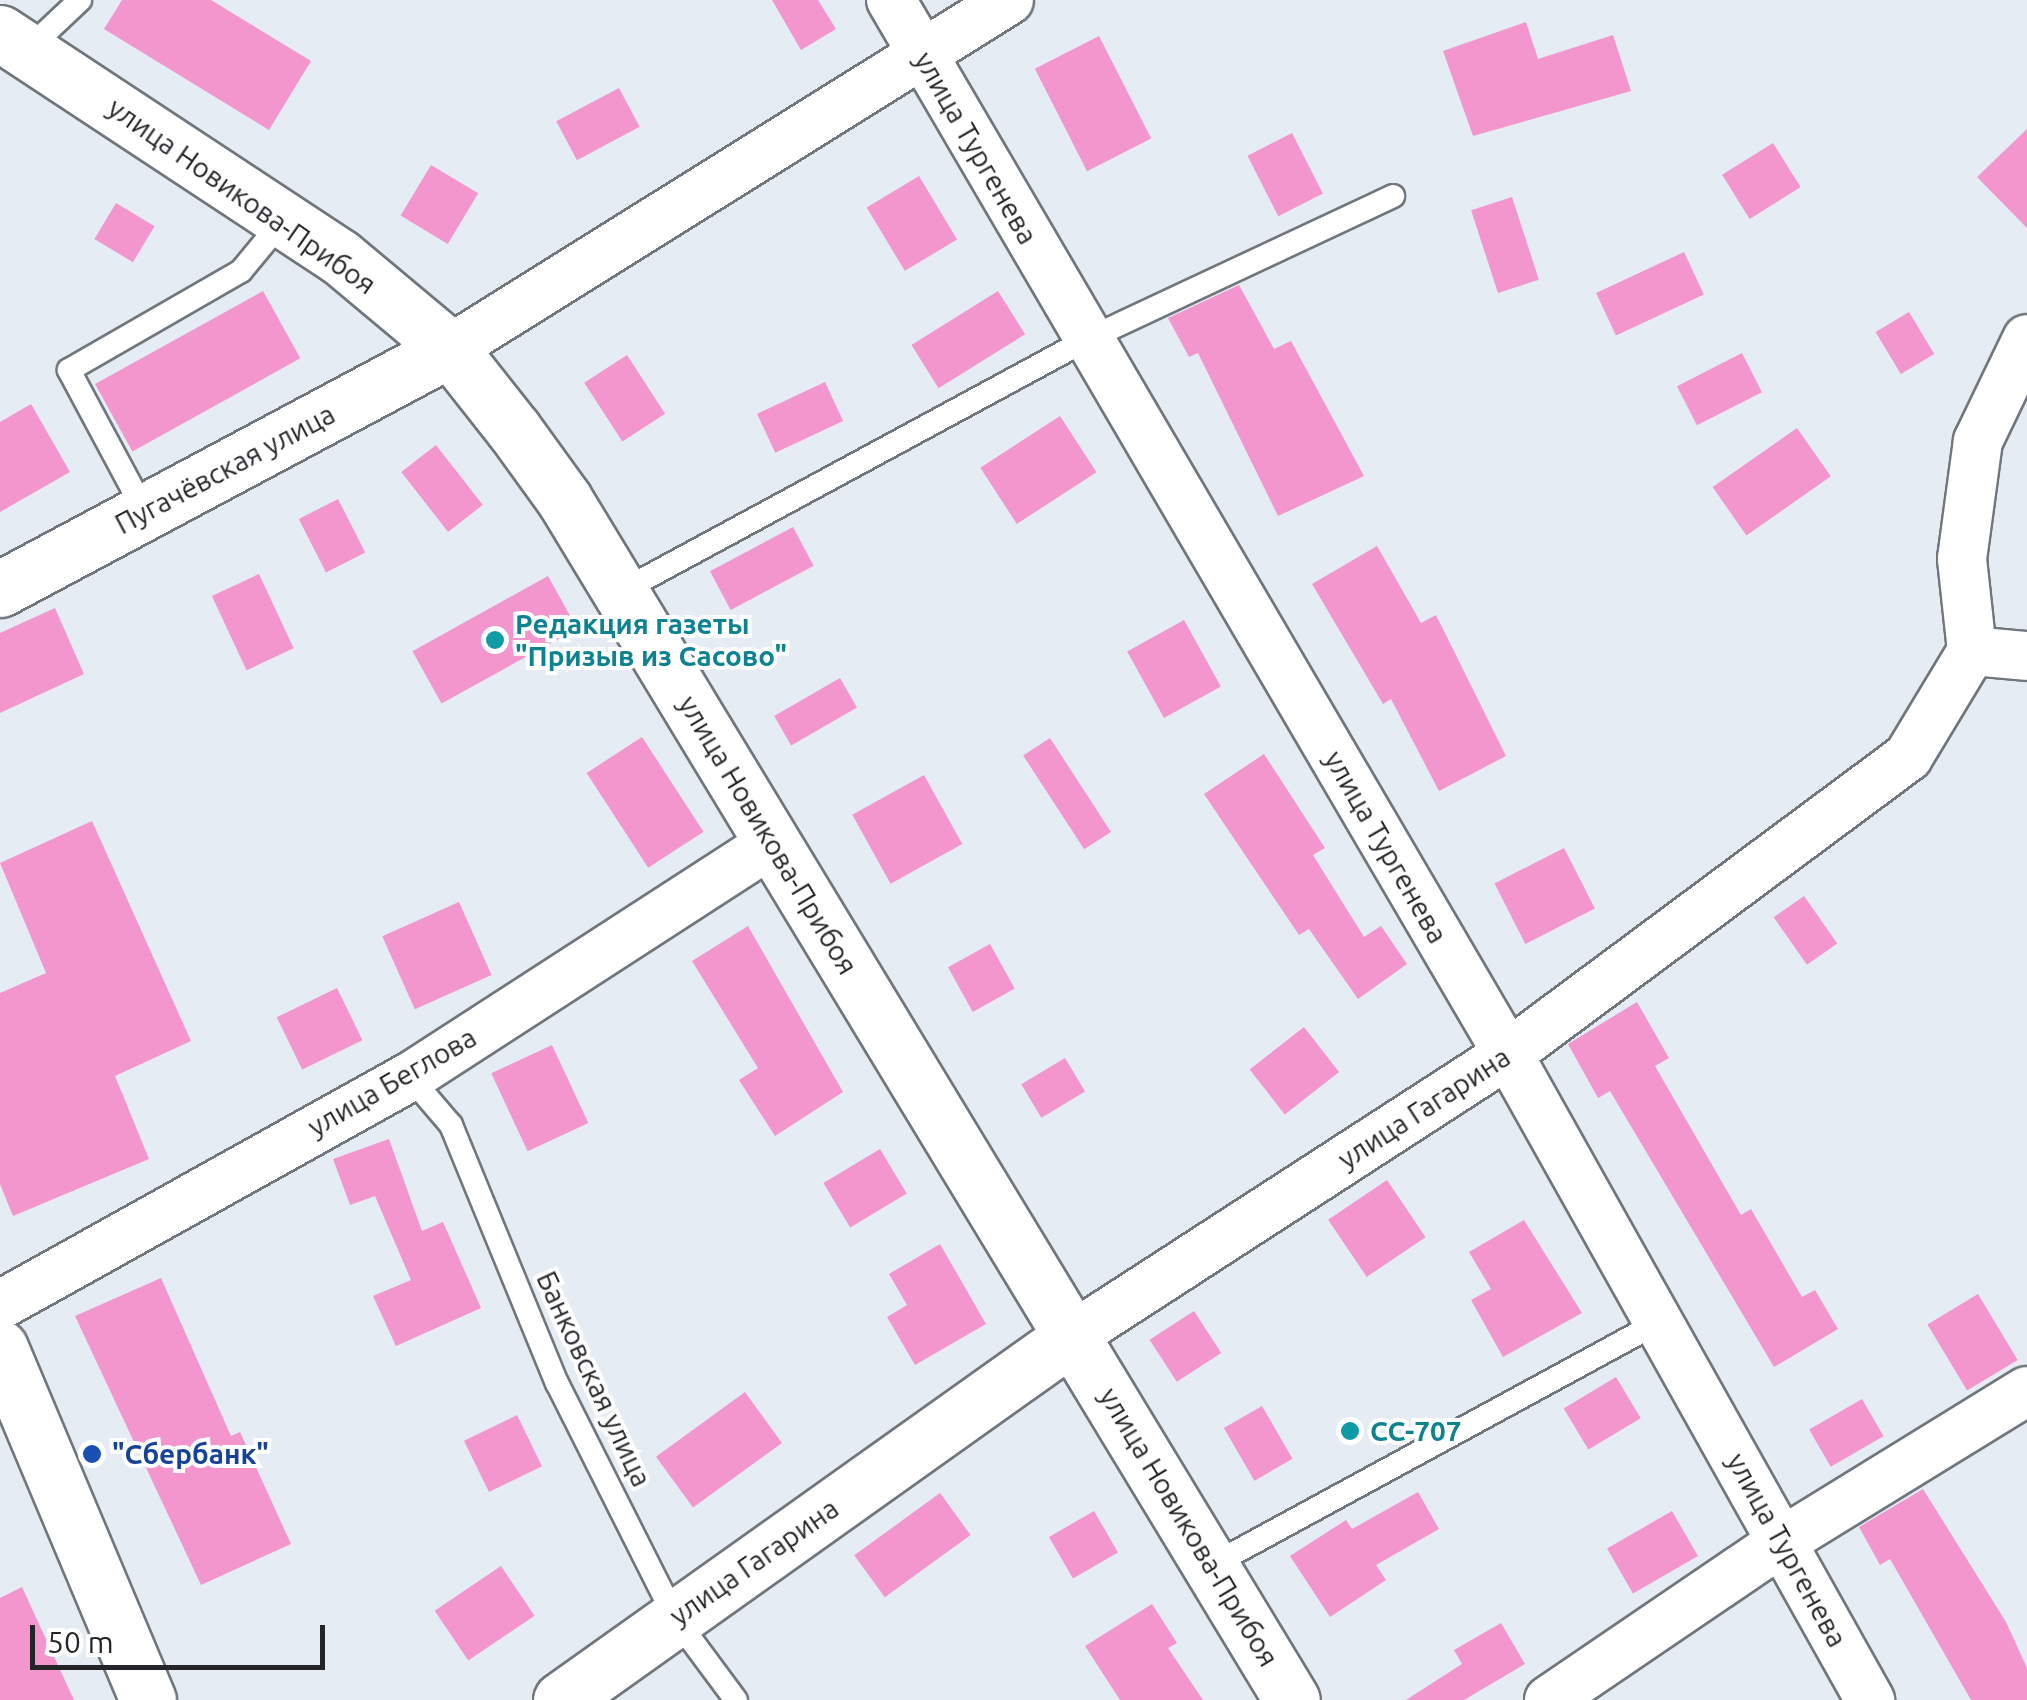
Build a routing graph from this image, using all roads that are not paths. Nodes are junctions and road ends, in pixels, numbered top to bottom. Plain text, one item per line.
1 (80, 0) edge
2 (891, 0) edge
3 (1008, 0) edge
4 (14, 41) edge
5 (920, 52) junction
6 (1393, 196) dead end
7 (284, 219) junction
8 (1088, 338) junction
9 (2027, 338) edge
10 (450, 349) junction
11 (144, 512) junction
12 (0, 589) edge
13 (620, 592) junction
14 (1972, 651) junction
15 (2027, 656) edge
16 (772, 842) junction
17 (1508, 1054) junction
18 (410, 1077) junction
19 (0, 1304) edge
20 (1659, 1322) junction
21 (1074, 1335) junction
22 (0, 1348) edge
23 (2027, 1391) edge
24 (1783, 1540) junction
25 (1212, 1564) junction
26 (675, 1618) junction
27 (148, 1700) edge
28 (561, 1700) edge
29 (736, 1700) edge
30 (1292, 1700) edge
31 (1549, 1700) edge
32 (1870, 1700) edge

1 - 4 lane
2 - 5 street, улица Тургенева
3 - 5 street
4 - 7 street, улица Новикова-Прибоя
5 - 8 street, улица Тургенева
5 - 10 street
6 - 8 lane
7 - 10 street, улица Новикова-Прибоя
7 - 11 lane
8 - 13 lane
8 - 17 street, улица Тургенева
9 - 14 street
10 - 11 street, Пугачёвская улица
10 - 13 street, улица Новикова-Прибоя
11 - 12 street, Пугачёвская улица
13 - 16 street, улица Новикова-Прибоя
14 - 15 street
14 - 17 street, улица Гагарина
16 - 18 street, улица Беглова
16 - 21 street, улица Новикова-Прибоя
17 - 20 street, улица Тургенева
17 - 21 street, улица Гагарина
18 - 19 street, улица Беглова
18 - 26 lane, Банковская улица
20 - 24 street, улица Тургенева
20 - 25 lane
21 - 25 street, улица Новикова-Прибоя
21 - 26 street, улица Гагарина
22 - 27 street
23 - 24 street
24 - 31 street
24 - 32 street, улица Тургенева
25 - 30 street, улица Новикова-Прибоя
26 - 28 street, улица Гагарина
26 - 29 lane, Банковская улица

